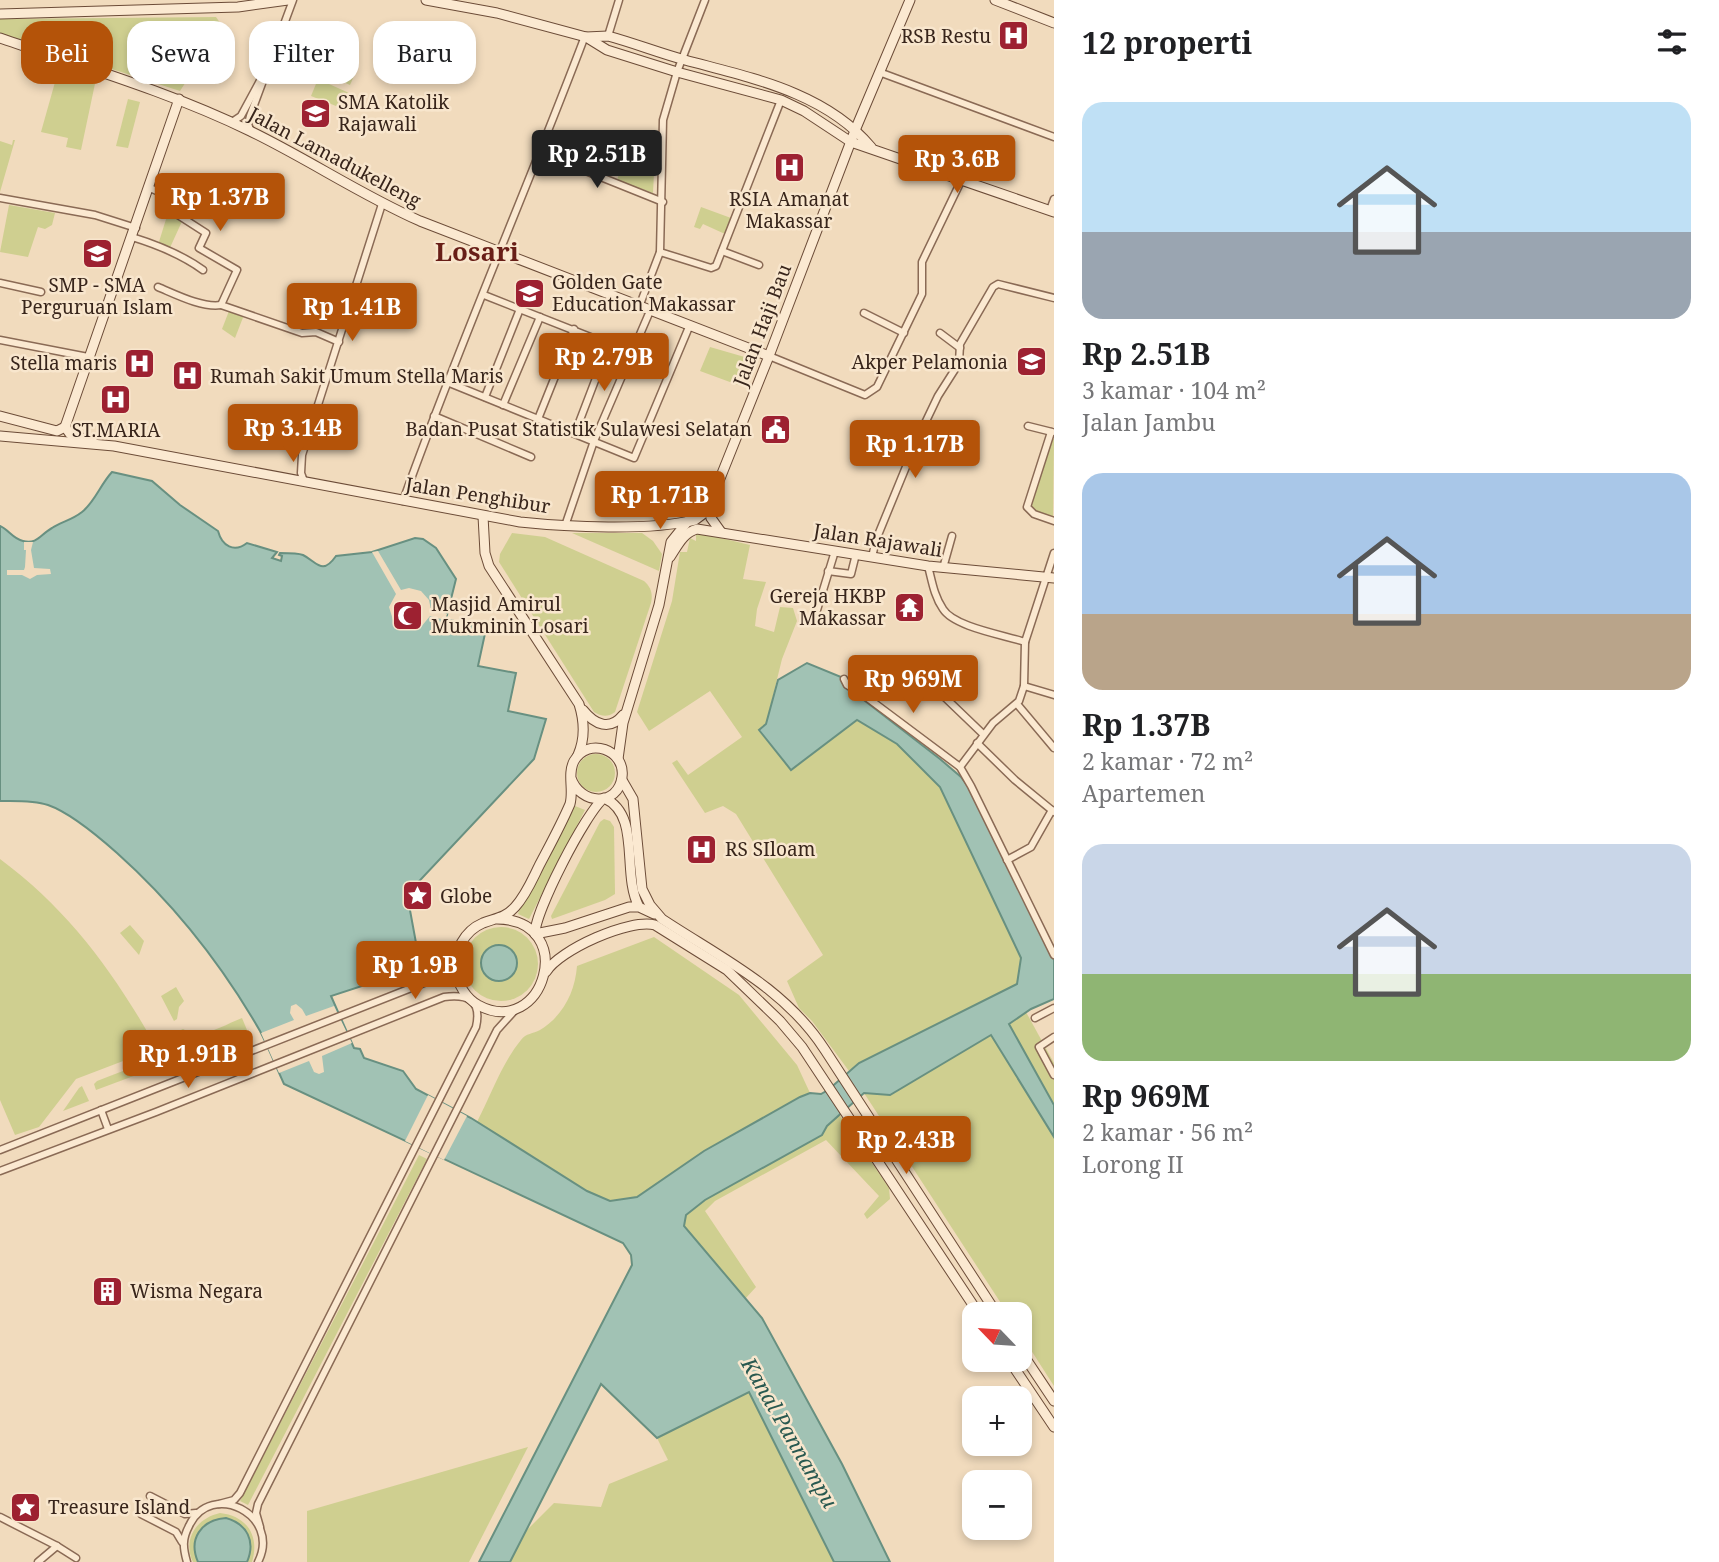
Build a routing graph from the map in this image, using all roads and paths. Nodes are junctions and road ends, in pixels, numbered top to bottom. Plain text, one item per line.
1 (288, 0) edge
2 (293, 0) edge
3 (426, 0) edge
4 (471, 0) edge
5 (619, 0) edge
6 (705, 0) edge
7 (909, 0) edge
8 (995, 0) edge
9 (239, 4) edge
10 (497, 13) junction
11 (0, 14) edge
12 (285, 21) edge
13 (1054, 23) edge
14 (585, 36) junction
15 (608, 36) junction
16 (0, 38) edge
17 (682, 60) junction
18 (677, 72) junction
19 (879, 72) junction
20 (258, 84) edge
21 (262, 84) edge
22 (179, 99) junction
23 (781, 100) junction
24 (229, 122) junction
25 (856, 128) junction
26 (251, 132) junction
27 (1054, 137) edge
28 (851, 142) junction
29 (872, 148) junction
30 (541, 153) junction
31 (961, 181) junction
32 (150, 188) junction
33 (0, 198) edge
34 (1054, 199) edge
35 (663, 202) junction
36 (382, 204) junction
37 (1052, 211) edge
38 (134, 233) junction
39 (723, 251) junction
40 (660, 252) junction
41 (500, 253) junction
42 (759, 265) dead end
43 (203, 270) dead end
44 (0, 283) edge
45 (158, 286) dead end
46 (41, 292) dead end
47 (484, 295) junction
48 (1054, 298) edge
49 (220, 305) junction
50 (639, 307) junction
51 (520, 309) junction
52 (650, 311) junction
53 (864, 313) dead end
54 (540, 317) junction
55 (689, 327) junction
56 (574, 329) junction
57 (904, 333) junction
58 (940, 333) dead end
59 (0, 340) edge
60 (338, 342) junction
61 (609, 344) junction
62 (960, 348) junction
63 (631, 353) junction
64 (769, 356) junction
65 (88, 357) junction
66 (447, 382) junction
67 (485, 397) junction
68 (503, 405) junction
69 (0, 416) edge
70 (434, 416) junction
71 (538, 419) junction
72 (1028, 426) dead end
73 (65, 428) junction
74 (575, 433) junction
75 (1052, 433) edge
76 (0, 436) edge
77 (594, 441) junction
78 (99, 444) junction
79 (531, 457) dead end
80 (304, 481) junction
81 (403, 501) junction
82 (709, 506) junction
83 (483, 516) junction
84 (688, 521) junction
85 (1054, 521) edge
86 (565, 526) junction
87 (721, 532) junction
88 (952, 536) dead end
89 (835, 551) junction
90 (1054, 553) edge
91 (856, 554) junction
92 (670, 557) junction
93 (872, 557) junction
94 (928, 566) junction
95 (943, 568) junction
96 (828, 571) junction
97 (1050, 577) edge
98 (817, 610) dead end
99 (1025, 642) junction
100 (844, 679) dead end
101 (932, 685) dead end
102 (1024, 687) junction
103 (1054, 695) edge
104 (579, 704) junction
105 (1017, 704) junction
106 (626, 711) junction
107 (983, 734) junction
108 (977, 743) junction
109 (1054, 748) edge
110 (577, 757) junction
111 (618, 759) junction
112 (960, 767) junction
113 (571, 778) junction
114 (622, 780) junction
115 (604, 798) junction
116 (1053, 811) edge
117 (1007, 860) junction
118 (639, 907) junction
119 (497, 919) junction
120 (662, 919) junction
121 (535, 934) junction
122 (1054, 955) edge
123 (456, 960) junction
124 (546, 972) junction
125 (473, 1001) junction
126 (519, 1007) junction
127 (1054, 1008) edge
128 (1035, 1018) dead end
129 (1054, 1037) edge
130 (1054, 1075) edge
131 (101, 1110) junction
132 (108, 1129) junction
133 (0, 1150) edge
134 (0, 1171) edge
135 (971, 1302) edge
136 (989, 1302) edge
137 (1032, 1368) edge
138 (1044, 1386) junction
139 (1032, 1394) joint
140 (1054, 1401) edge
141 (1054, 1427) edge
142 (150, 1496) dead end
143 (219, 1504) junction
144 (204, 1509) junction
145 (141, 1514) dead end
146 (1, 1518) edge
147 (260, 1527) junction
148 (57, 1546) junction
149 (183, 1550) junction
150 (76, 1559) dead end
151 (38, 1562) edge
152 (187, 1562) edge
153 (258, 1562) edge

1 - 9 main road
2 - 12 street
3 - 10 main road
4 - 10 main road
5 - 15 street
6 - 17 street
7 - 19 main road, Jalan Haji Bau
8 - 13 main road
9 - 11 main road
10 - 14 main road
14 - 15 main road
14 - 18 main road
14 - 30 street
15 - 17 main road
16 - 22 main road, Jalan Lamadukelleng
17 - 18 street
17 - 25 main road
18 - 23 main road
18 - 35 street
19 - 25 main road, Jalan Haji Bau
19 - 27 street
20 - 24 street
21 - 26 street
22 - 24 main road, Jalan Lamadukelleng
22 - 32 main road
23 - 28 main road
23 - 39 street
24 - 26 main road, Jalan Lamadukelleng
25 - 28 main road, Jalan Haji Bau
25 - 29 main road
26 - 36 main road, Jalan Lamadukelleng
28 - 29 main road
28 - 64 main road, Jalan Haji Bau
29 - 31 main road
30 - 35 street
30 - 41 street
31 - 37 main road
31 - 57 street
32 - 38 main road
32 - 49 street
33 - 38 street
34 - 37 street
35 - 40 street
36 - 41 main road, Jalan Lamadukelleng
36 - 60 street
38 - 43 street
38 - 65 main road
39 - 40 street
39 - 42 street
40 - 50 street
41 - 47 street
41 - 50 main road, Jalan Lamadukelleng
44 - 46 street
45 - 49 street
47 - 51 street
47 - 66 street
48 - 62 street
49 - 60 street
50 - 52 main road, Jalan Lamadukelleng
51 - 54 street
51 - 67 street
52 - 55 main road, Jalan Lamadukelleng
52 - 63 street
53 - 57 street
54 - 56 street
54 - 68 street
55 - 64 main road, Jalan Lamadukelleng
55 - 77 street
56 - 61 street
56 - 71 street
57 - 64 street
58 - 62 street
59 - 65 street
60 - 80 street
61 - 63 street
61 - 74 street
62 - 93 street
63 - 77 street
64 - 82 main road, Jalan Haji Bau
65 - 73 main road
66 - 67 street
66 - 70 street
67 - 68 street
68 - 71 street
69 - 73 main road, Jalan Penghibur
70 - 79 street
70 - 81 street
71 - 74 street
72 - 75 street
73 - 78 main road, Jalan Penghibur
74 - 77 street
75 - 85 street
76 - 78 main road, Jalan Penghibur
77 - 86 street
78 - 80 main road, Jalan Penghibur
80 - 81 main road, Jalan Penghibur
81 - 83 main road, Jalan Penghibur
82 - 84 main road
82 - 87 main road
83 - 86 main road, Jalan Penghibur
83 - 104 main road
84 - 86 main road, Jalan Penghibur
84 - 92 main road
87 - 89 main road, Jalan Rajawali
87 - 92 main road, Jalan Rajawali
88 - 95 street
89 - 91 main road, Jalan Rajawali
89 - 96 street
90 - 97 street
91 - 93 main road, Jalan Rajawali
91 - 96 street
92 - 106 main road
93 - 94 main road, Jalan Rajawali
94 - 95 main road, Jalan Rajawali
94 - 99 street
95 - 97 main road, Jalan Rajawali
96 - 98 street
97 - 99 street
99 - 102 street
100 - 112 street
101 - 107 street
102 - 103 street
102 - 105 street
104 - 106 main road
104 - 110 main road
105 - 107 street
105 - 109 street
106 - 111 main road
107 - 108 street
108 - 112 street
108 - 116 street
110 - 111 main road
110 - 113 main road
111 - 114 main road
112 - 117 street
113 - 115 main road
113 - 119 main road
114 - 115 main road
114 - 120 main road
115 - 118 main road
115 - 121 main road
116 - 117 street
117 - 122 street
118 - 120 main road
118 - 121 main road
119 - 121 main road
119 - 123 main road
120 - 136 main road
121 - 124 main road
123 - 125 main road
123 - 131 street
124 - 126 main road
124 - 135 main road
125 - 126 main road
125 - 132 street
125 - 143 street
126 - 147 street
127 - 128 street
129 - 130 street
131 - 132 street
131 - 133 street
132 - 134 street
137 - 138 main road
138 - 139 main road
138 - 140 main road
139 - 141 main road
142 - 144 street
143 - 144 street
143 - 147 street
144 - 149 street
145 - 149 street
146 - 148 street
147 - 153 street
148 - 150 street
148 - 151 street
149 - 152 street

